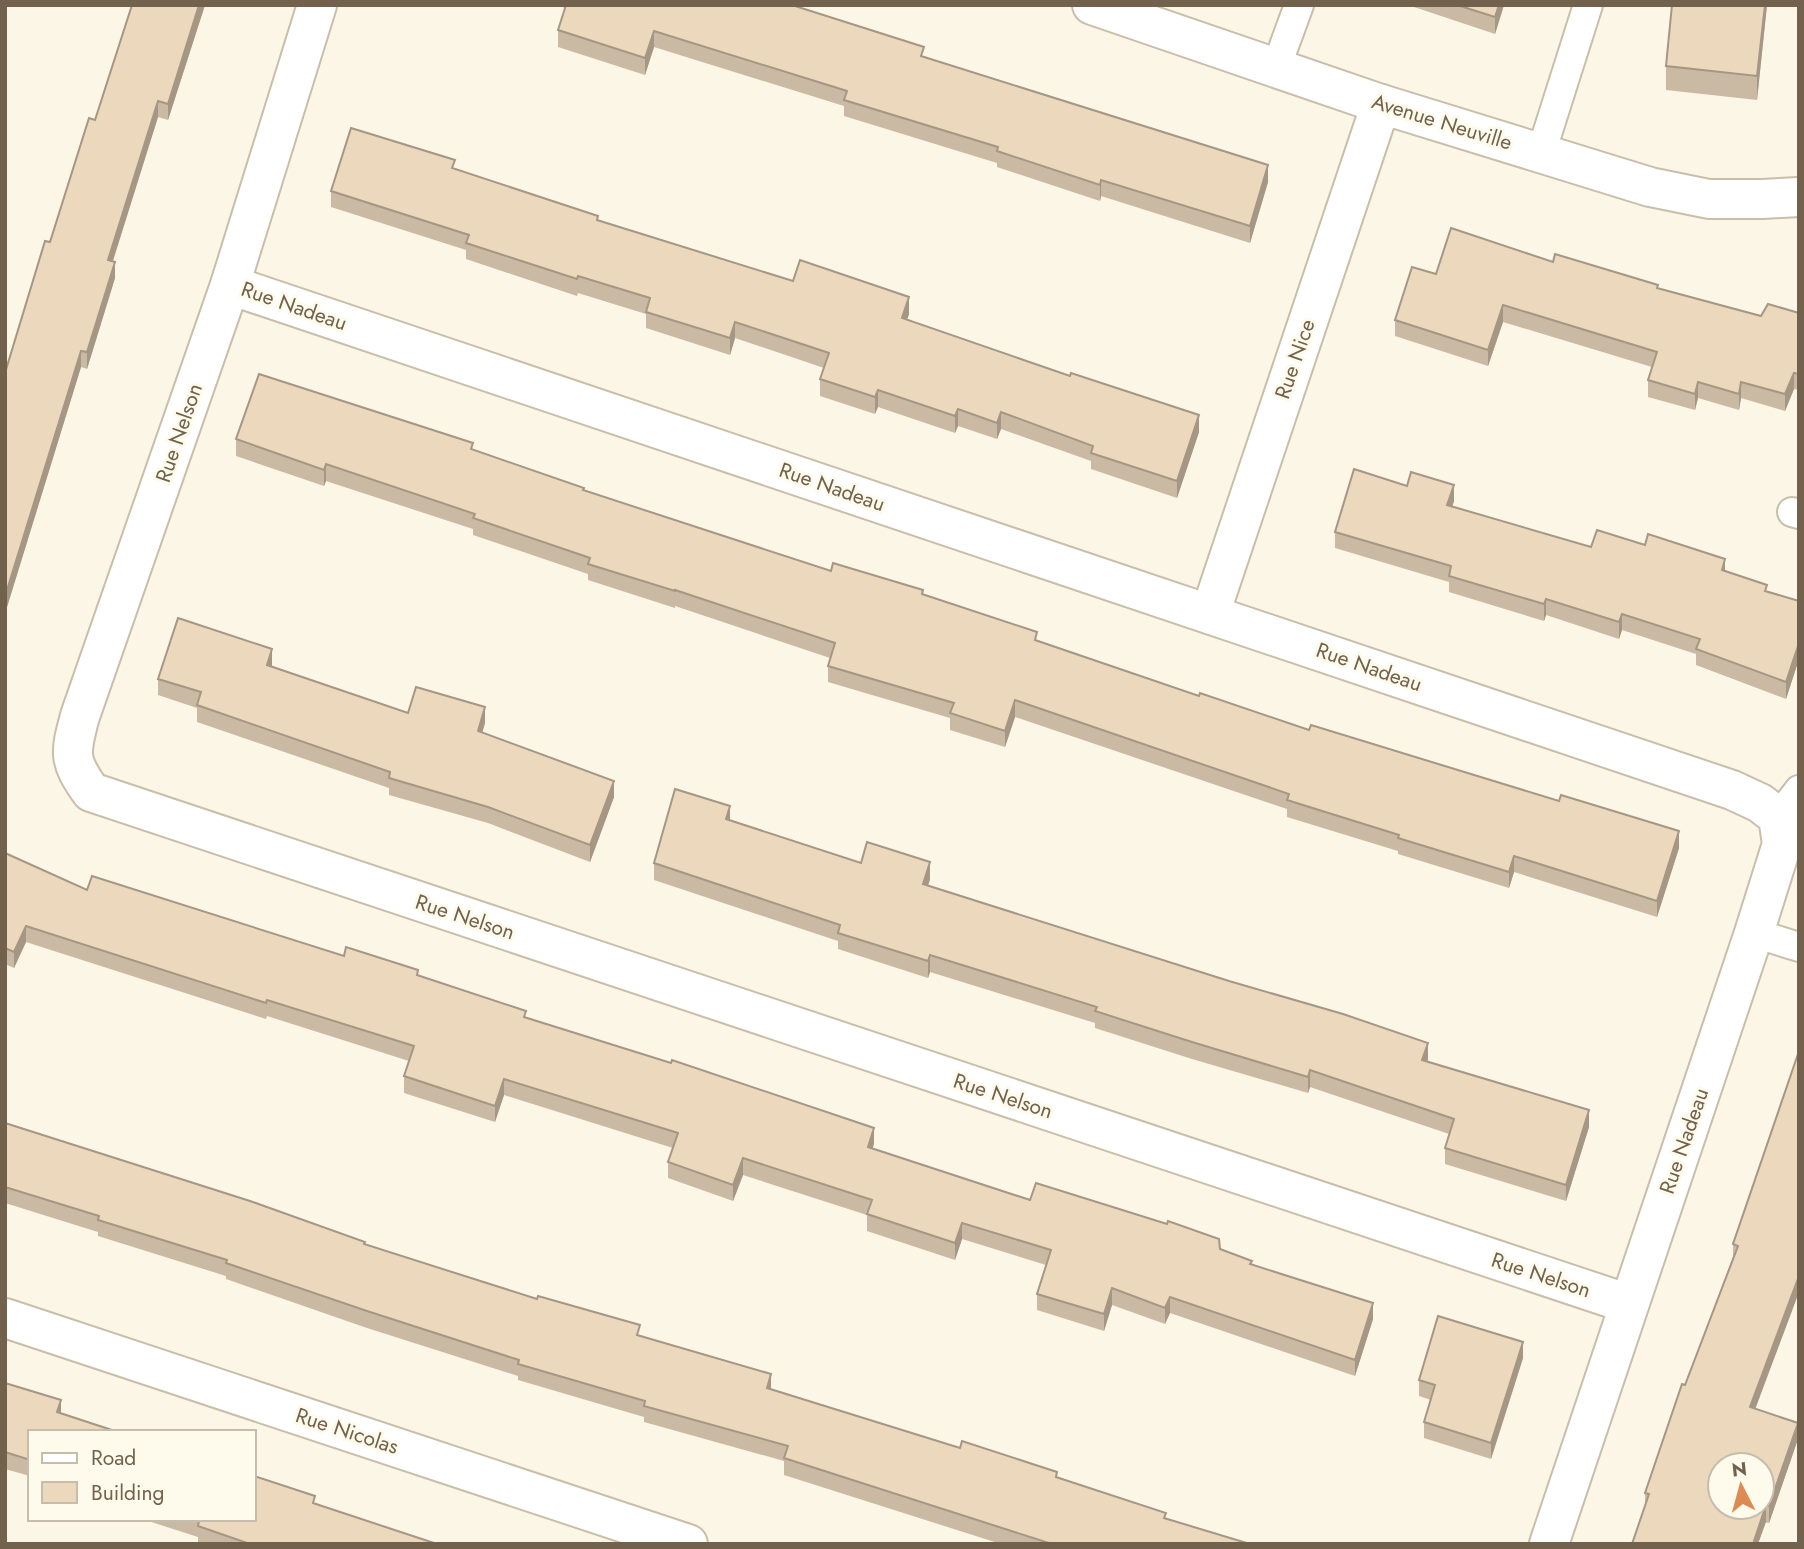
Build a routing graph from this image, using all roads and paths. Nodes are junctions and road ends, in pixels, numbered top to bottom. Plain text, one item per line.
1 (317, 5) edge
2 (1092, 5) edge
3 (1298, 5) edge
4 (1588, 5) edge
5 (1276, 68) junction
6 (1381, 104) junction
7 (1541, 153) junction
8 (1799, 197) edge
9 (230, 285) junction
10 (1210, 614) junction
11 (1789, 803) edge
12 (1754, 933) junction
13 (1799, 947) edge
14 (1629, 1304) junction
15 (5, 1318) edge
16 (688, 1544) edge
17 (1549, 1544) edge

1 - 9 street, Rue Nelson
2 - 5 street, Avenue Neuville
3 - 5 lane
4 - 7 lane
5 - 6 street, Avenue Neuville
6 - 7 street, Avenue Neuville
6 - 10 street, Rue Nice
7 - 8 street, Avenue Neuville
9 - 10 street, Rue Nadeau
9 - 14 street, Rue Nelson
10 - 11 street, Rue Nadeau
11 - 12 street, Rue Nadeau
12 - 13 lane
12 - 14 street, Rue Nadeau
14 - 17 street, Rue Nadeau
15 - 16 street, Rue Nicolas

